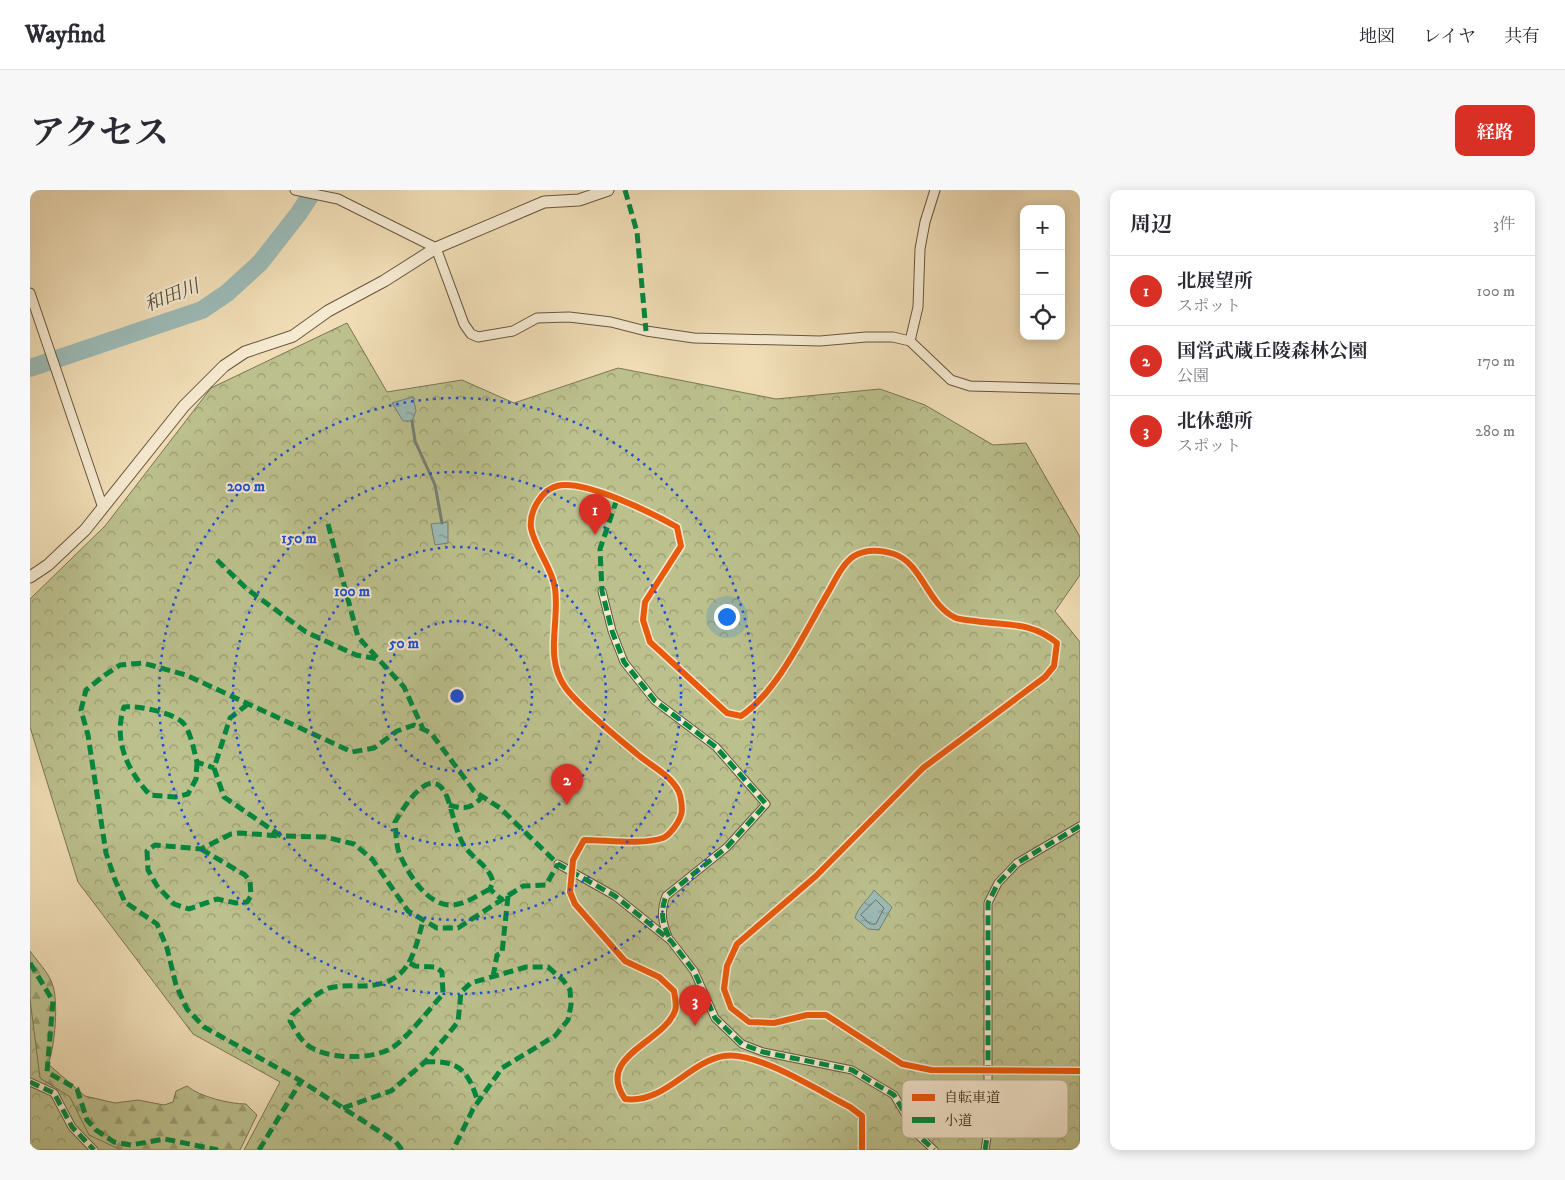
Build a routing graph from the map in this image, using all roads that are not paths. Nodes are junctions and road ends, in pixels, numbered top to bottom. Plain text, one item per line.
1 (295, 190) edge
2 (608, 190) edge
3 (934, 190) edge
4 (436, 248) junction
5 (30, 293) edge
6 (910, 341) junction
7 (1080, 389) edge
8 (103, 508) junction
9 (30, 577) edge
10 (602, 590) dead end
11 (1080, 826) edge
12 (561, 865) dead end
13 (671, 941) junction
14 (988, 1080) edge
15 (30, 1082) edge
16 (902, 1109) edge
17 (921, 1138) edge
18 (94, 1150) edge
19 (934, 1150) edge

1 - 4 street
2 - 4 street
3 - 6 street
4 - 6 street
4 - 8 street
5 - 8 street
6 - 7 street
8 - 9 street
10 - 13 street
11 - 14 street
12 - 13 street
13 - 16 street
15 - 18 street
17 - 19 street

